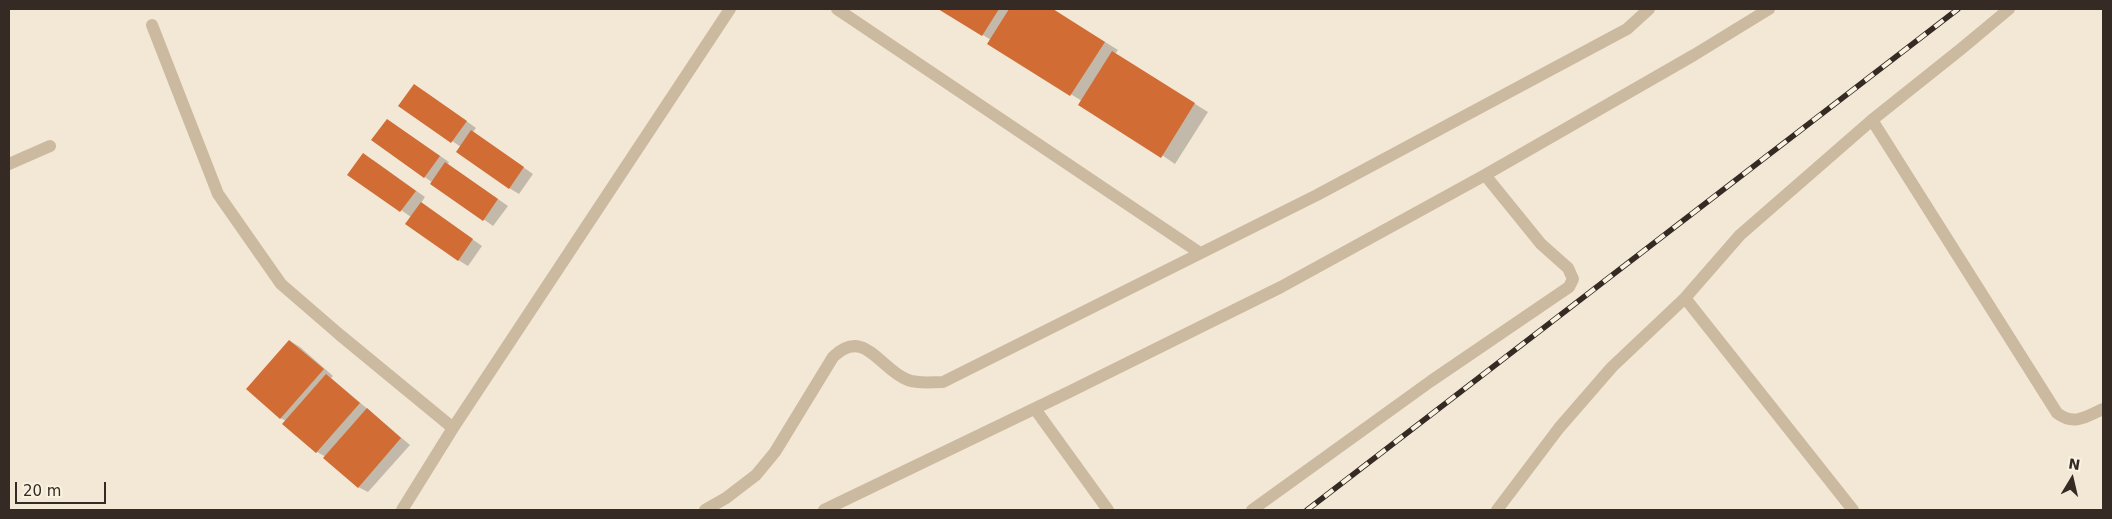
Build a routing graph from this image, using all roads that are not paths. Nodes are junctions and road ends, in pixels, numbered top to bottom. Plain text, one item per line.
1 (730, 9) edge
2 (837, 9) edge
3 (1649, 9) edge
4 (1769, 9) edge
5 (2009, 9) edge
6 (152, 25) dead end
7 (1872, 120) junction
8 (50, 146) dead end
9 (9, 164) edge
10 (1485, 174) junction
11 (1200, 253) junction
12 (1685, 298) junction
13 (2103, 408) edge
14 (1035, 409) junction
15 (453, 428) junction
16 (402, 510) edge
17 (705, 510) edge
18 (824, 510) edge
19 (1108, 510) edge
20 (1252, 510) edge
21 (1497, 510) edge
22 (1853, 510) edge

1 - 15 street
2 - 11 street
3 - 11 street
4 - 10 street
5 - 7 street
6 - 15 street
7 - 12 street
7 - 13 street
8 - 9 street
10 - 14 street
10 - 20 street
11 - 17 street
12 - 21 street
12 - 22 street
14 - 18 street
14 - 19 street
15 - 16 street

